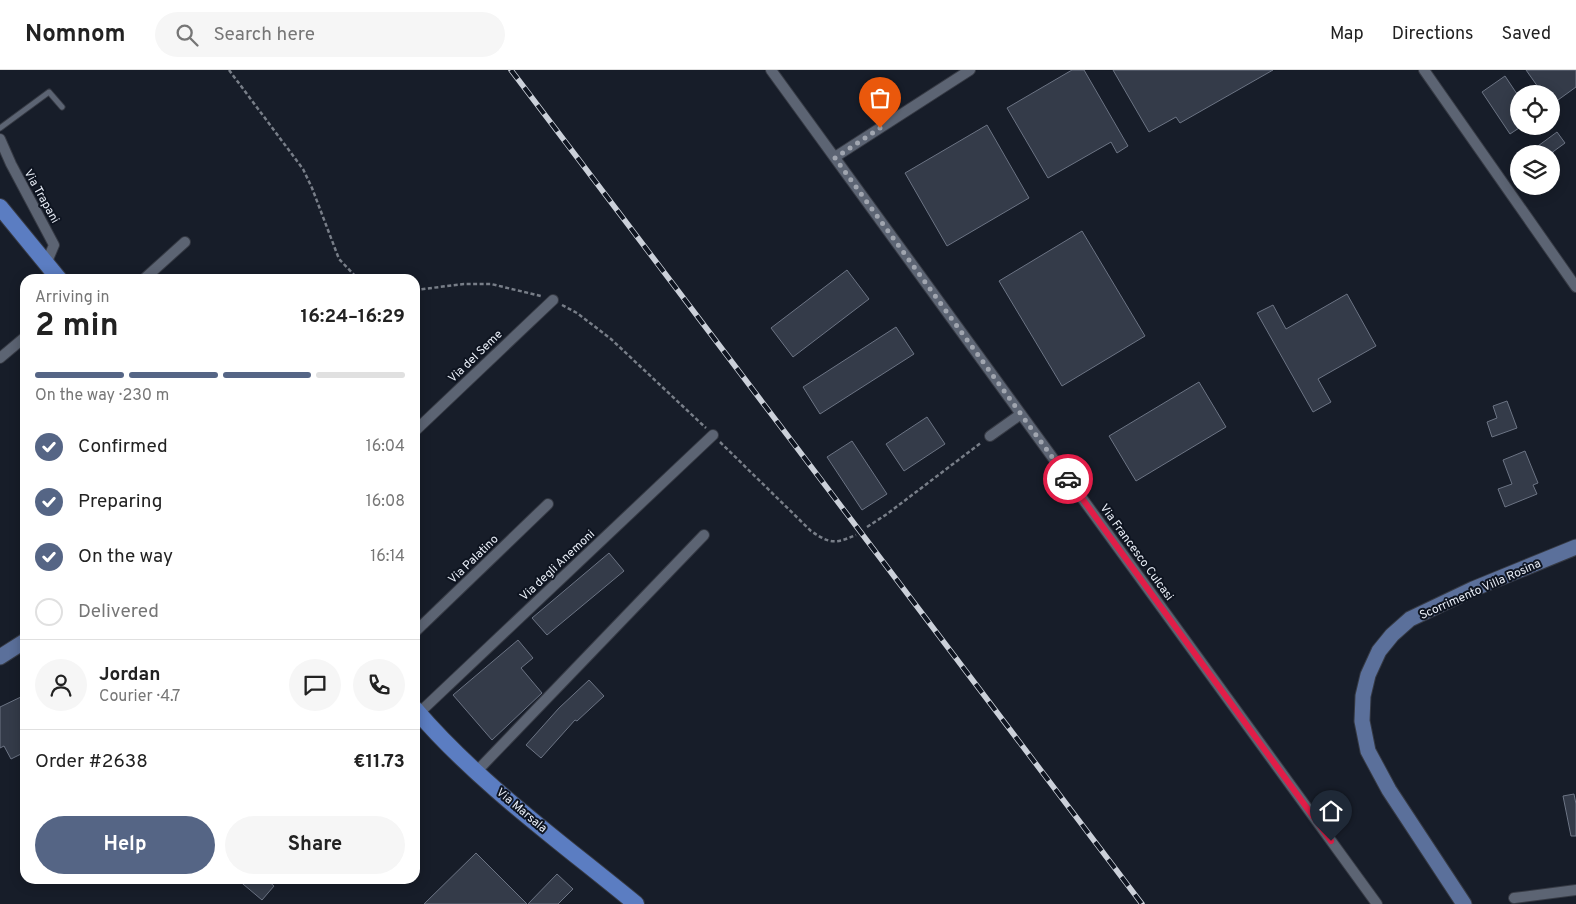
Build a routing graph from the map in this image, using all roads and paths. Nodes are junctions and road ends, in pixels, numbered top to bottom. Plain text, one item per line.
1 (229, 70) edge
2 (771, 70) edge
3 (970, 70) edge
4 (1424, 70) edge
5 (62, 107) dead end
6 (0, 128) edge
7 (0, 139) edge
8 (835, 158) junction
9 (0, 207) edge
10 (185, 242) dead end
11 (46, 264) junction
12 (55, 274) edge
13 (150, 274) edge
14 (353, 274) edge
15 (1576, 286) edge
16 (420, 289) edge
17 (553, 300) junction
18 (20, 341) edge
19 (0, 358) edge
20 (1021, 414) junction
21 (420, 426) edge
22 (713, 435) junction
23 (990, 436) joint
24 (548, 504) dead end
25 (867, 527) dead end
26 (704, 535) dead end
27 (856, 535) dead end
28 (1576, 547) edge
29 (420, 627) edge
30 (20, 644) edge
31 (0, 657) edge
32 (420, 708) edge
33 (420, 714) edge
34 (477, 771) junction
35 (1576, 890) edge
36 (1514, 898) dead end
37 (636, 904) edge
38 (1376, 904) edge
39 (1464, 904) edge

1 - 14 path
2 - 8 street, Via Francesco Culcasi
3 - 8 street
4 - 15 street
5 - 6 lane
7 - 11 street, Via Trapani
8 - 20 street, Via Francesco Culcasi
9 - 11 main road
10 - 13 street
11 - 12 main road
16 - 17 path
17 - 21 street, Via del Seme
17 - 22 path
18 - 19 street
20 - 23 street
20 - 38 street, Via Francesco Culcasi
22 - 27 path
22 - 32 street, Via degli Anemoni
23 - 25 path
24 - 29 street, Via Palatino
26 - 34 street
28 - 39 main road, Scorrimento Villa Rosina
30 - 31 main road
33 - 34 main road, Via Marsala
34 - 37 main road, Via Marsala
35 - 36 street

